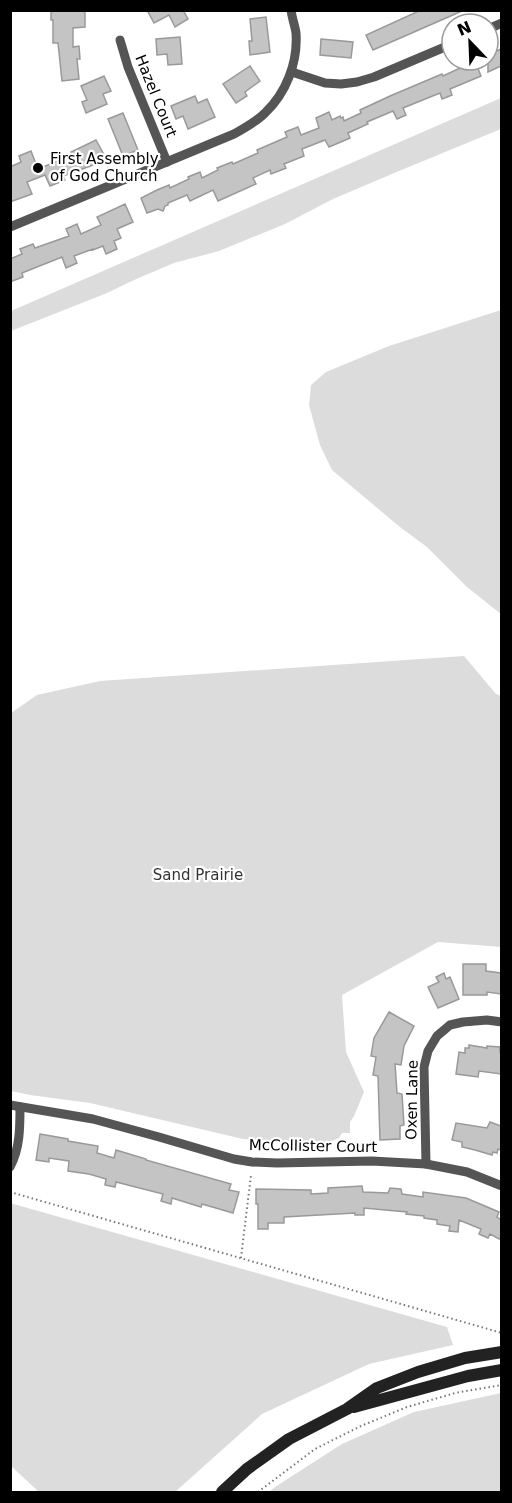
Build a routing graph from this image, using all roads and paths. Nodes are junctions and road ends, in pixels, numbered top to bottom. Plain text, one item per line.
1 (291, 10) edge
2 (120, 40) dead end
3 (440, 49) edge
4 (292, 72) junction
5 (167, 162) junction
6 (10, 227) edge
7 (501, 1022) edge
8 (15, 1106) edge
9 (426, 1164) junction
10 (10, 1167) edge
11 (251, 1175) dead end
12 (501, 1186) edge
13 (10, 1192) edge
14 (241, 1258) junction
15 (501, 1333) edge
16 (501, 1352) edge
17 (501, 1370) edge
18 (501, 1385) edge
19 (347, 1409) junction
20 (222, 1492) edge
21 (258, 1492) edge

1 - 4 street
2 - 5 street, Hazel Court
3 - 4 street
4 - 5 street
5 - 6 street
7 - 9 street, Oxen Lane
8 - 9 street, McCollister Court
8 - 10 street, McCollister Court
9 - 12 street, McCollister Court
11 - 14 path
13 - 14 path
14 - 15 path
16 - 19 street
17 - 19 street
18 - 21 path
19 - 20 street

